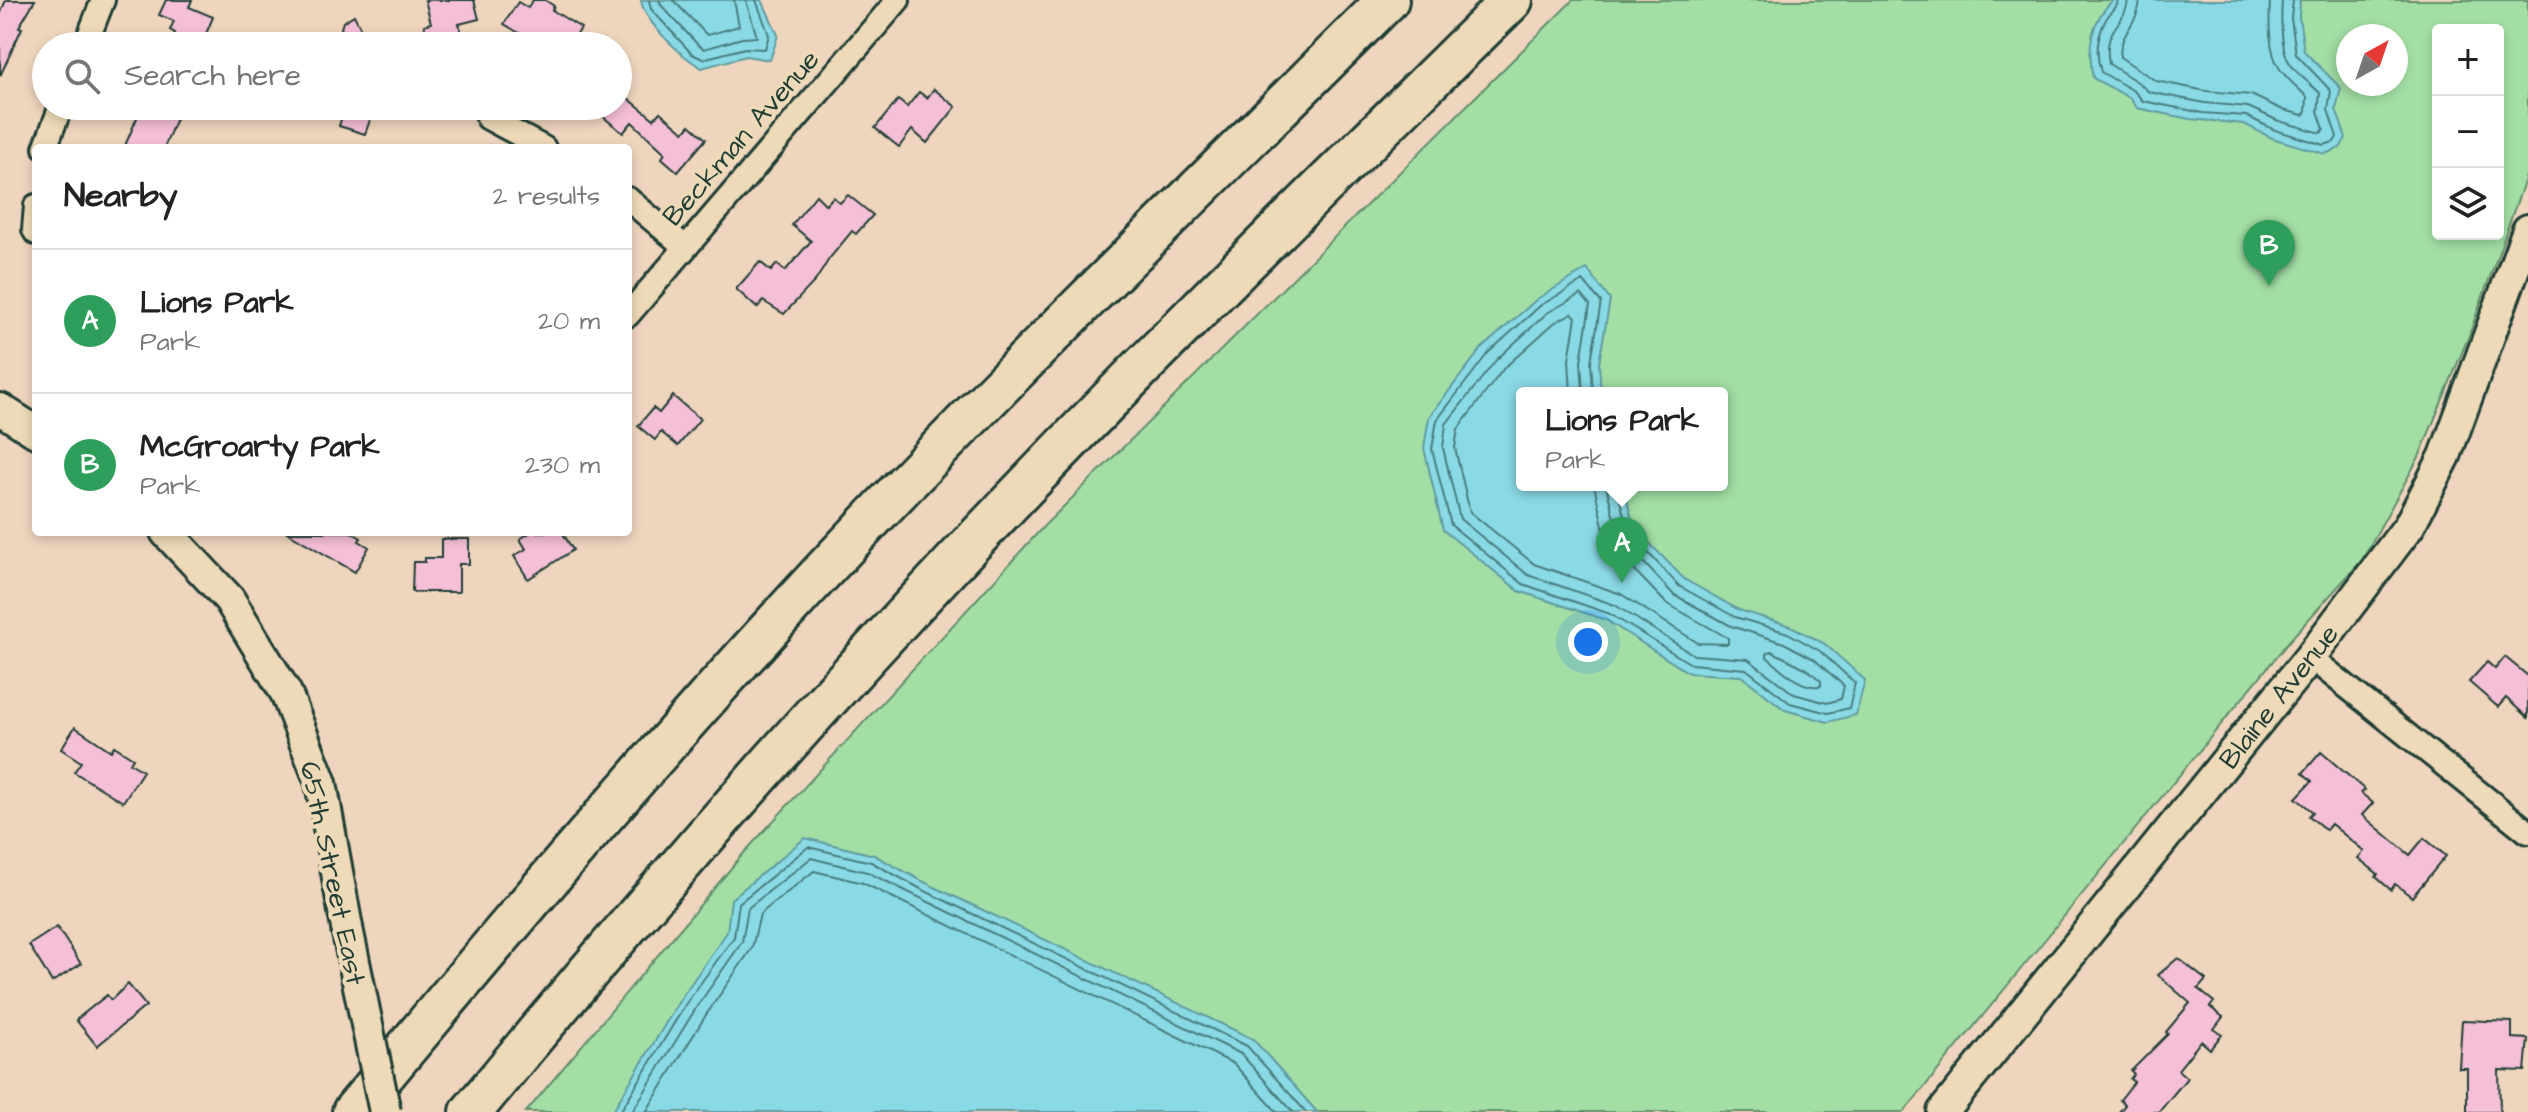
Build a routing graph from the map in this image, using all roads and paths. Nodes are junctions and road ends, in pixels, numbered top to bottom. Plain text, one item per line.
1 (103, 0) edge
2 (898, 0) edge
3 (1388, 0) edge
4 (1512, 0) edge
5 (90, 32) edge
6 (56, 120) edge
7 (492, 120) edge
8 (47, 144) edge
9 (537, 144) edge
10 (632, 202) edge
11 (2528, 230) edge
12 (685, 247) junction
13 (632, 310) edge
14 (0, 409) edge
15 (32, 429) edge
16 (170, 536) edge
17 (2310, 657) junction
18 (2528, 832) edge
19 (353, 1112) edge
20 (385, 1112) edge
21 (471, 1112) edge
22 (1943, 1112) edge

1 - 5 street
2 - 12 street, Beckman Avenue
3 - 19 highway
4 - 21 highway
6 - 8 street
7 - 9 street
10 - 12 street
11 - 17 street, Blaine Avenue
12 - 13 street, Beckman Avenue
14 - 15 street
16 - 20 street, 65th Street East, bridge
17 - 18 street
17 - 22 street, Blaine Avenue

